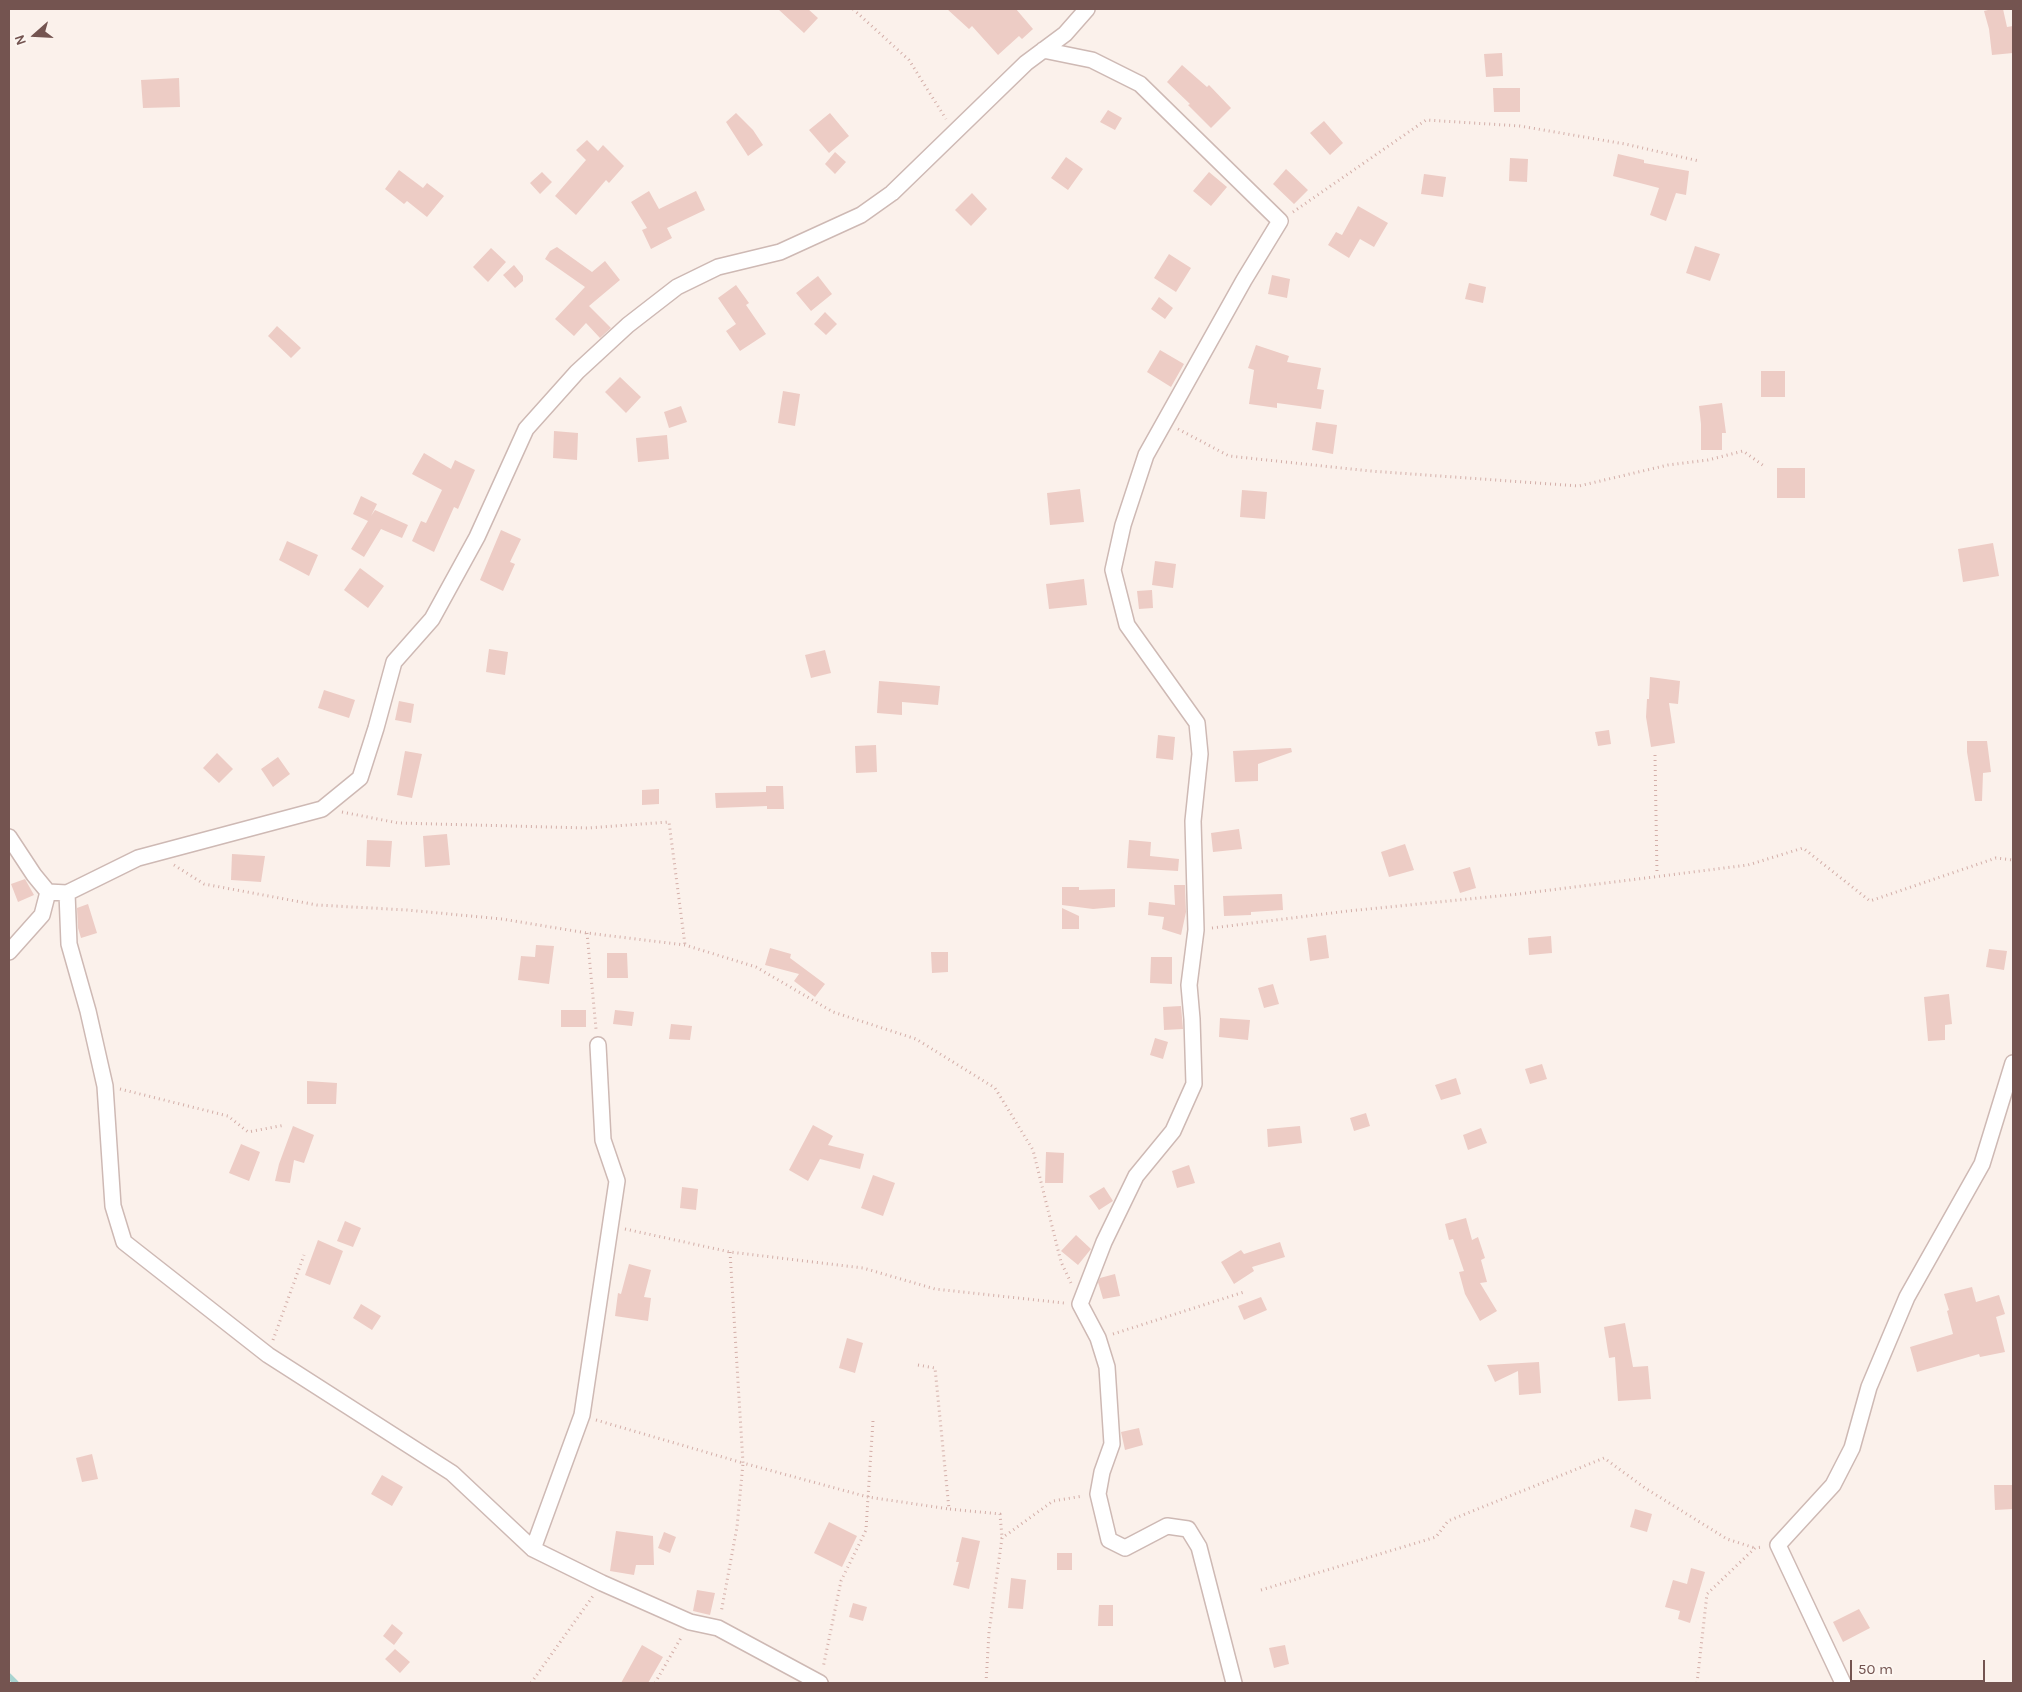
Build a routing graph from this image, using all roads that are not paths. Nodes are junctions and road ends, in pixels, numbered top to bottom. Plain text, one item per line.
1 (1087, 9) edge
2 (1043, 50) junction
3 (9, 837) edge
4 (48, 892) junction
5 (67, 893) junction
6 (9, 952) edge
7 (598, 1045) road end
8 (2013, 1063) edge
9 (533, 1549) junction
10 (820, 1683) edge
11 (1234, 1683) edge
12 (1843, 1683) edge

1 - 2 street
2 - 5 street
2 - 11 street
3 - 4 street
4 - 5 street
4 - 6 street
5 - 9 street
7 - 9 street
8 - 12 street
9 - 10 street

